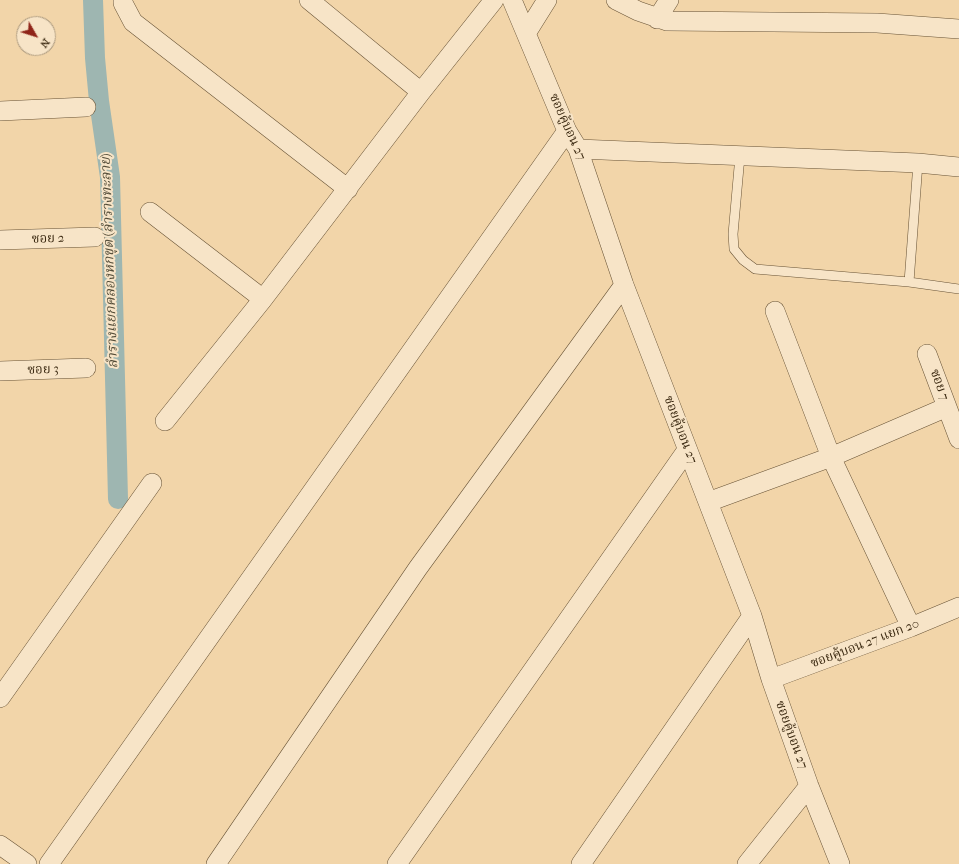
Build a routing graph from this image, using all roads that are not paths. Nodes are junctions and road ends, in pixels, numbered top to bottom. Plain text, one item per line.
1 (123, 0) edge
2 (309, 0) edge
3 (494, 0) edge
4 (512, 0) edge
5 (547, 0) edge
6 (616, 0) edge
7 (669, 0) edge
8 (657, 19) junction
9 (959, 29) edge
10 (527, 32) junction
11 (421, 92) junction
12 (86, 107) dead end
13 (0, 111) edge
14 (567, 131) junction
15 (578, 148) junction
16 (740, 156) junction
17 (918, 164) junction
18 (959, 167) edge
19 (348, 189) junction
20 (150, 212) dead end
21 (96, 237) dead end
22 (0, 240) edge
23 (909, 282) junction
24 (624, 285) junction
25 (959, 290) edge
26 (263, 299) junction
27 (776, 311) dead end
28 (928, 354) dead end
29 (86, 368) dead end
30 (0, 372) edge
31 (947, 407) junction
32 (165, 421) dead end
33 (959, 439) edge
34 (687, 450) junction
35 (831, 457) junction
36 (152, 483) dead end
37 (708, 502) junction
38 (959, 607) edge
39 (752, 616) junction
40 (911, 627) junction
41 (771, 680) junction
42 (0, 698) edge
43 (810, 786) junction
44 (0, 845) edge
45 (27, 864) edge
46 (49, 864) edge
47 (216, 864) edge
48 (397, 864) edge
49 (581, 864) edge
50 (747, 864) edge
51 (840, 864) edge

1 - 19 street
2 - 11 street
3 - 11 street
4 - 10 street, ซอยคู้บอน 27
5 - 10 street
6 - 8 street
7 - 8 street
8 - 9 street
10 - 14 street, ซอยคู้บอน 27
11 - 19 street
12 - 13 street
14 - 15 street, ซอยคู้บอน 27
14 - 46 street
15 - 16 street
15 - 24 street, ซอยคู้บอน 27
16 - 17 street
16 - 23 lane
17 - 18 street
17 - 23 lane
19 - 26 street
20 - 26 street
21 - 22 street, ซอย 2
23 - 25 lane
24 - 34 street, ซอยคู้บอน 27
24 - 47 street
26 - 32 street
27 - 35 street
28 - 31 street, ซอย 7
29 - 30 street, ซอย 3
31 - 33 street, ซอย 7
31 - 35 street
34 - 37 street, ซอยคู้บอน 27
34 - 48 street
35 - 37 street
35 - 40 street
36 - 42 street
37 - 39 street, ซอยคู้บอน 27
38 - 40 street, ซอยคู้บอน 27 แยก 20
39 - 41 street, ซอยคู้บอน 27
39 - 49 street
40 - 41 street, ซอยคู้บอน 27 แยก 20
41 - 43 street, ซอยคู้บอน 27
43 - 50 street
43 - 51 street, ซอยคู้บอน 27
44 - 45 street

